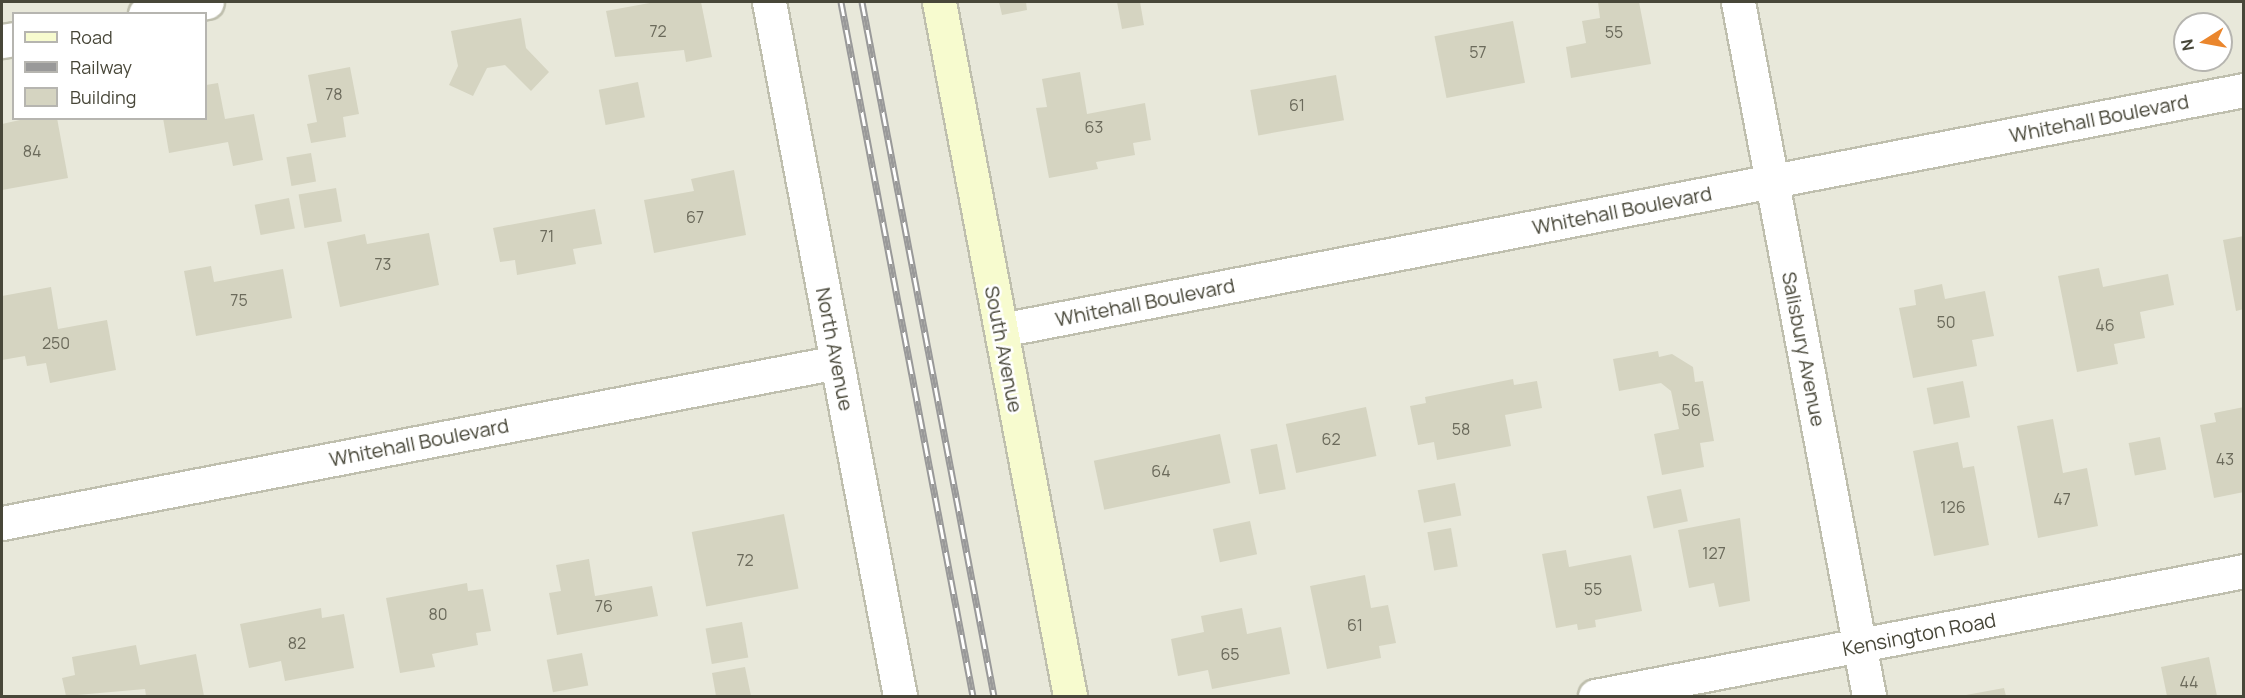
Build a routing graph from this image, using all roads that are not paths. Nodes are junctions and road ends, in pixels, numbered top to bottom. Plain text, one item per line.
1 (207, 2) edge
2 (769, 2) edge
3 (939, 2) edge
4 (1737, 2) edge
5 (156, 12) edge
6 (2244, 90) edge
7 (1772, 181) junction
8 (1000, 330) junction
9 (837, 362) junction
10 (2, 523) edge
11 (2244, 571) edge
12 (1860, 646) junction
13 (900, 696) edge
14 (1070, 696) edge
15 (1595, 696) edge
16 (1869, 696) edge

1 - 5 street
2 - 9 street, North Avenue
3 - 8 street, South Avenue
4 - 7 street, Salisbury Avenue
6 - 7 street, Whitehall Boulevard
7 - 8 street, Whitehall Boulevard
7 - 12 street, Salisbury Avenue
8 - 14 street, South Avenue
9 - 10 street, Whitehall Boulevard
9 - 13 street, North Avenue
11 - 12 street, Kensington Road
12 - 15 street, Kensington Road
12 - 16 street, Salisbury Avenue

